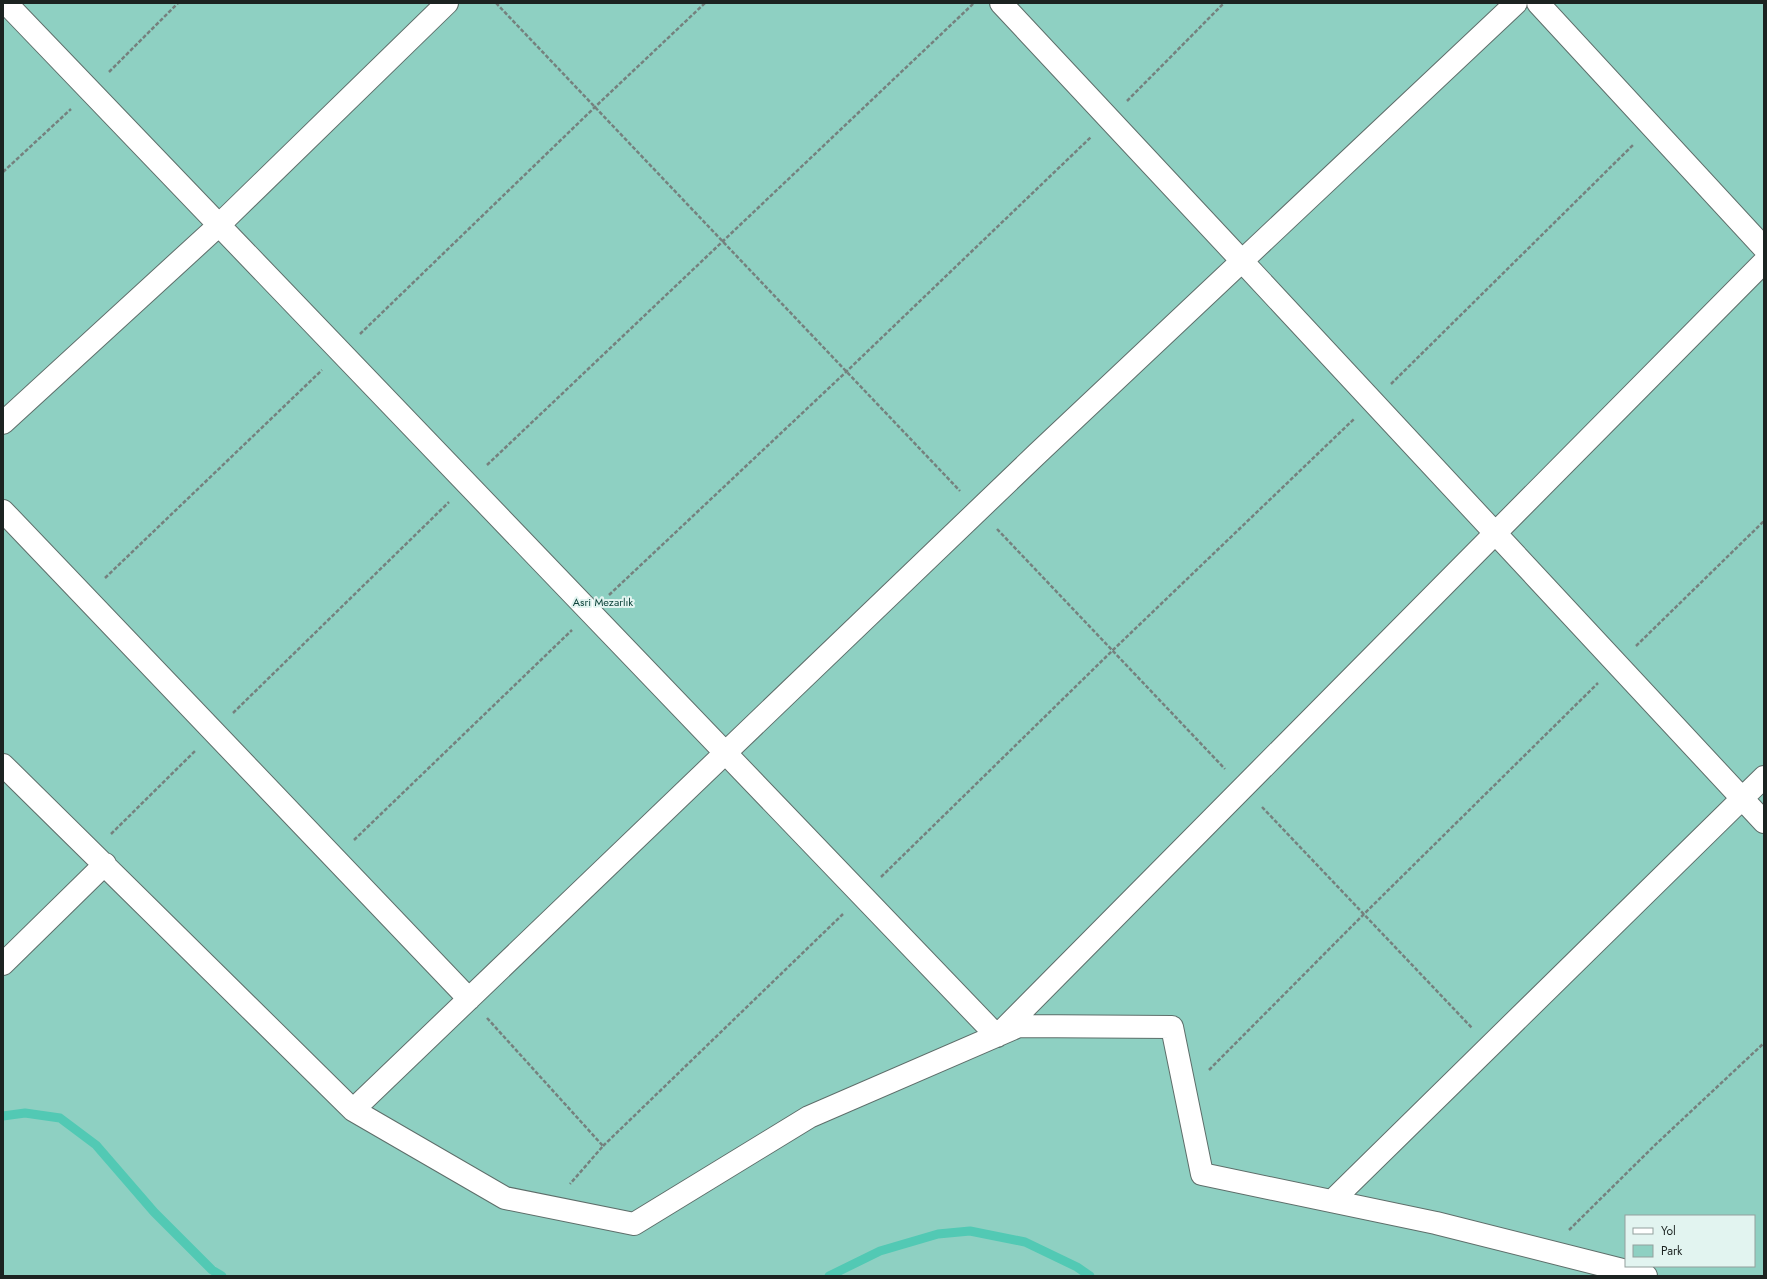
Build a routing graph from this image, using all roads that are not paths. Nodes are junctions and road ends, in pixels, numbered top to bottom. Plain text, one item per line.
1 (6, 3) edge
2 (447, 3) edge
3 (1001, 3) edge
4 (1516, 3) edge
5 (1538, 3) edge
6 (219, 225) junction
7 (1764, 248) edge
8 (1242, 260) junction
9 (1764, 262) edge
10 (3, 422) edge
11 (3, 511) edge
12 (1495, 533) junction
13 (725, 753) junction
14 (3, 765) edge
15 (1764, 777) edge
16 (1742, 798) junction
17 (1764, 822) edge
18 (98, 859) junction
19 (3, 964) edge
20 (469, 998) junction
21 (997, 1036) junction
22 (353, 1110) junction
23 (1332, 1201) junction
24 (1646, 1276) edge

1 - 6 street
2 - 6 street
3 - 8 street
4 - 8 street
5 - 7 street
6 - 10 street
6 - 13 street
8 - 12 street
8 - 13 street
9 - 12 street
11 - 20 street
12 - 16 street
12 - 21 street
13 - 20 street
13 - 21 street
14 - 18 street
15 - 16 street
16 - 17 street
16 - 23 street
18 - 19 street
18 - 22 street
20 - 22 street
21 - 22 street
21 - 23 street
23 - 24 street

